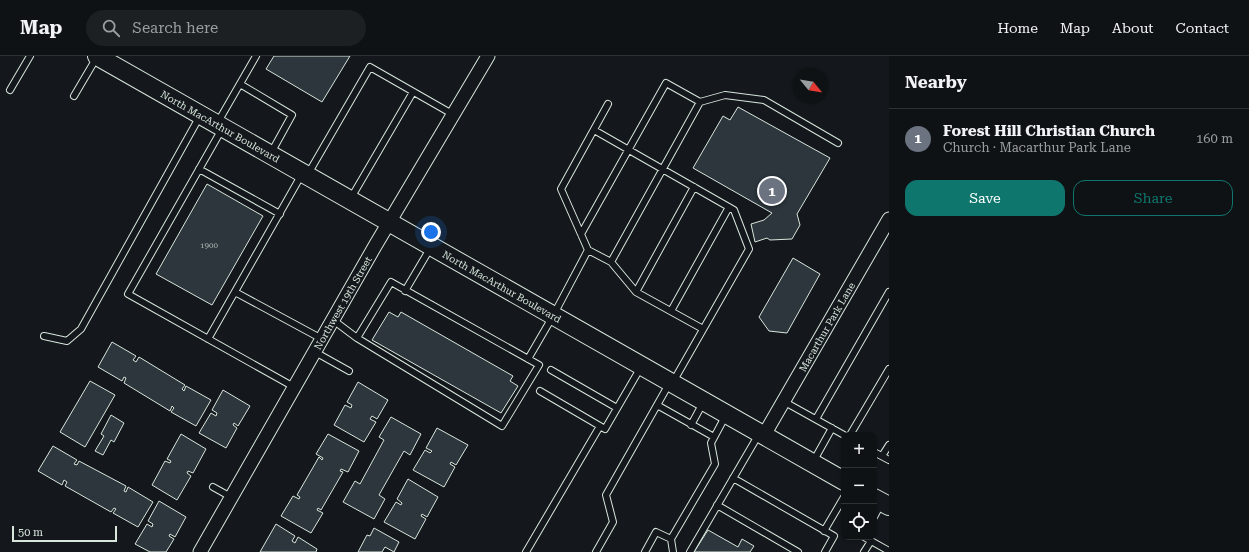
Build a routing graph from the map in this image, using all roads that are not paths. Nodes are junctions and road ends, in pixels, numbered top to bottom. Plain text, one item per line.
1 (30, 56) edge
2 (97, 56) edge
3 (256, 56) edge
4 (488, 56) edge
5 (240, 84) junction
6 (10, 90) dead end
7 (413, 92) junction
8 (74, 96) dead end
9 (700, 102) junction
10 (608, 104) dead end
11 (201, 115) junction
12 (454, 115) junction
13 (220, 126) junction
14 (594, 130) junction
15 (838, 142) dead end
16 (628, 150) junction
17 (270, 155) junction
18 (199, 169) junction
19 (662, 169) junction
20 (305, 175) junction
21 (694, 187) junction
22 (350, 200) junction
23 (729, 207) junction
24 (280, 214) junction
25 (889, 219) edge
26 (389, 222) junction
27 (581, 234) junction
28 (431, 247) junction
29 (588, 250) junction
30 (611, 262) junction
31 (406, 291) junction
32 (235, 292) junction
33 (636, 292) junction
34 (889, 292) edge
35 (671, 311) junction
36 (554, 316) junction
37 (333, 320) junction
38 (703, 329) junction
39 (44, 336) dead end
40 (357, 338) junction
41 (322, 339) junction
42 (208, 340) junction
43 (315, 352) junction
44 (528, 359) junction
45 (642, 366) junction
46 (889, 368) edge
47 (551, 370) dead end
48 (349, 371) dead end
49 (671, 383) junction
50 (294, 388) junction
51 (540, 391) dead end
52 (783, 401) junction
53 (704, 402) junction
54 (657, 405) junction
55 (617, 408) junction
56 (727, 414) junction
57 (816, 419) junction
58 (692, 425) junction
59 (600, 426) junction
60 (832, 428) junction
61 (852, 432) edge
62 (841, 433) edge
63 (762, 434) junction
64 (714, 437) junction
65 (889, 445) edge
66 (877, 454) edge
67 (882, 456) junction
68 (889, 460) edge
69 (812, 463) junction
70 (733, 478) junction
71 (841, 479) edge
72 (213, 487) dead end
73 (232, 497) junction
74 (841, 502) edge
75 (717, 505) junction
76 (824, 531) junction
77 (671, 540) junction
78 (870, 541) joint
79 (889, 551) edge
80 (200, 552) edge
81 (526, 552) edge
82 (596, 552) edge
83 (645, 552) edge
84 (673, 552) edge
85 (690, 552) edge
86 (798, 552) edge
87 (825, 552) edge
88 (864, 552) edge

1 - 6 lane
2 - 8 lane
2 - 11 main road, North MacArthur Boulevard
3 - 5 lane
4 - 12 street, Northwest 19th Street
5 - 13 lane
5 - 17 lane
7 - 12 lane
7 - 20 lane
7 - 22 lane
9 - 15 lane
9 - 16 lane
9 - 19 lane
10 - 14 lane
11 - 13 main road, North MacArthur Boulevard
11 - 39 lane
12 - 26 street, Northwest 19th Street
13 - 17 main road, North MacArthur Boulevard
13 - 18 lane
14 - 16 lane
14 - 27 lane
16 - 19 lane
16 - 27 lane
17 - 20 main road, North MacArthur Boulevard
18 - 24 lane
18 - 42 lane
19 - 21 lane
19 - 30 lane
20 - 22 main road, North MacArthur Boulevard
20 - 24 lane
21 - 23 lane
21 - 33 lane
22 - 26 main road, North MacArthur Boulevard
23 - 35 lane
23 - 38 lane
24 - 32 lane
25 - 52 street, Macarthur Park Lane
26 - 28 main road, North MacArthur Boulevard
26 - 37 street, Northwest 19th Street
27 - 29 lane
28 - 31 lane
28 - 36 main road, North MacArthur Boulevard
29 - 30 lane
29 - 36 lane
30 - 33 lane
31 - 40 lane
31 - 44 lane
32 - 41 lane
32 - 42 lane
33 - 35 lane
34 - 57 lane
35 - 38 lane
36 - 44 lane
36 - 45 main road, North MacArthur Boulevard
37 - 40 lane
37 - 41 street, Northwest 19th Street
38 - 49 lane
40 - 44 lane
41 - 43 street, Northwest 19th Street
42 - 50 lane
43 - 48 lane
43 - 50 street, Northwest 19th Street
45 - 49 main road, North MacArthur Boulevard
45 - 55 lane
46 - 61 lane
47 - 55 lane
49 - 53 main road, North MacArthur Boulevard
49 - 54 lane
50 - 73 street, Northwest 19th Street
51 - 59 lane
52 - 57 lane
52 - 63 street, Macarthur Park Lane
53 - 56 main road, North MacArthur Boulevard
53 - 58 lane
54 - 58 lane
54 - 82 lane
55 - 59 lane
56 - 63 main road, North MacArthur Boulevard
56 - 64 lane
57 - 60 lane
58 - 64 lane
59 - 81 lane
60 - 62 lane
60 - 69 lane
63 - 69 main road, North MacArthur Boulevard
63 - 70 lane
64 - 77 lane
65 - 67 lane
66 - 67 lane
67 - 68 lane
69 - 71 main road, North MacArthur Boulevard
70 - 75 lane
70 - 76 lane
72 - 73 lane
73 - 80 street, Northwest 19th Street
74 - 76 lane
75 - 85 lane
75 - 86 lane
76 - 87 lane
77 - 83 lane
77 - 84 lane
78 - 79 lane
78 - 88 lane

